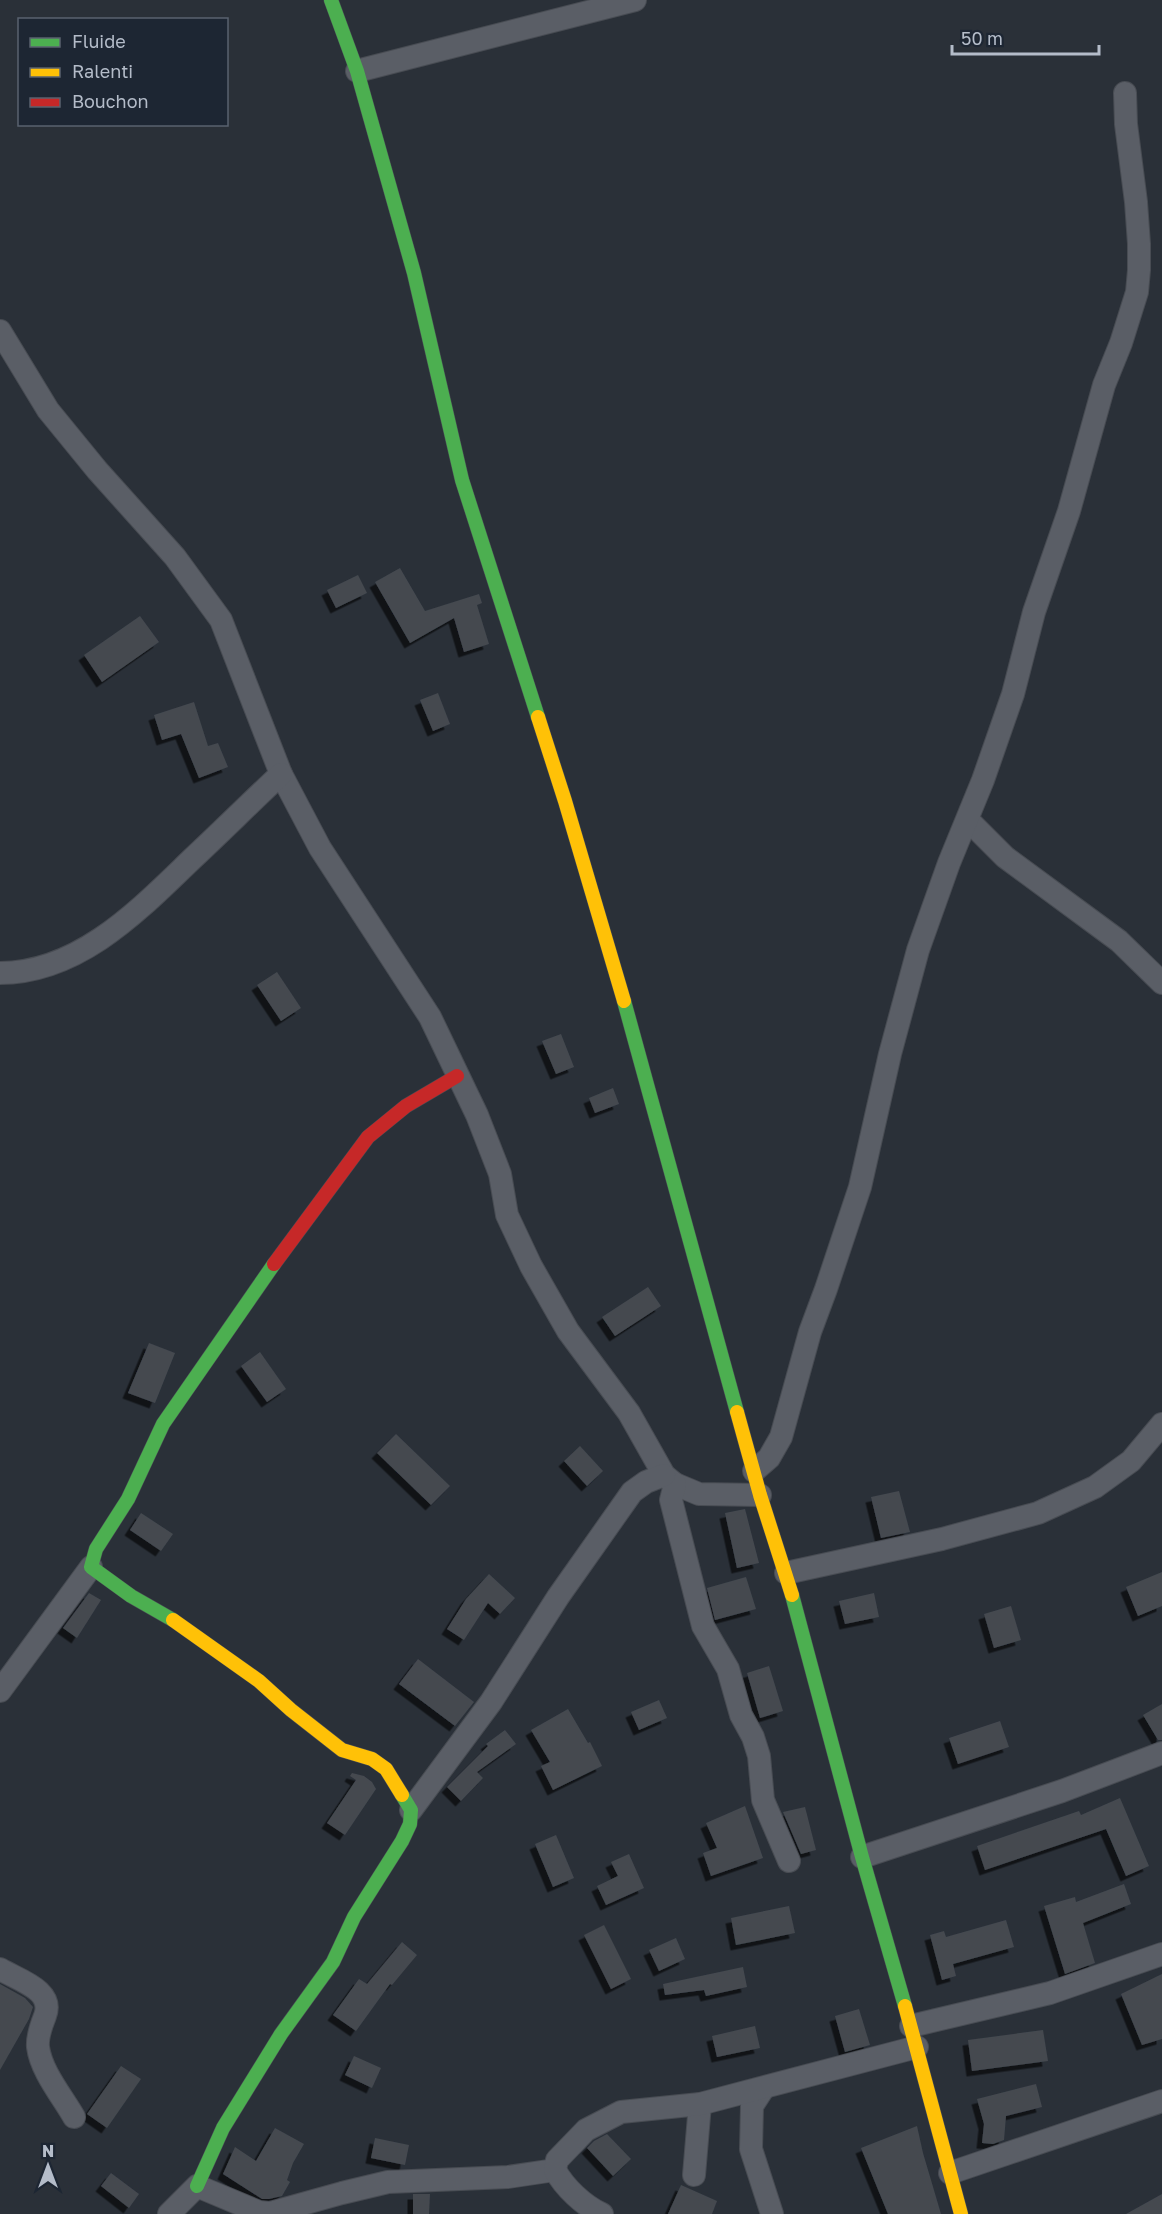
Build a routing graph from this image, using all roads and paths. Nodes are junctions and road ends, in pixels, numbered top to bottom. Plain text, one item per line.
1 (331, 0) edge
2 (635, 0) edge
3 (357, 71) junction
4 (1125, 93) dead end
5 (0, 331) edge
6 (281, 774) junction
7 (968, 820) junction
8 (0, 973) edge
9 (1162, 983) edge
10 (457, 1076) junction
11 (1162, 1424) edge
12 (754, 1471) junction
13 (670, 1480) junction
14 (760, 1495) junction
15 (91, 1567) junction
16 (786, 1573) junction
17 (0, 1691) edge
18 (1162, 1753) edge
19 (411, 1810) junction
20 (862, 1857) junction
21 (789, 1861) dead end
22 (1162, 1954) edge
23 (0, 1969) edge
24 (914, 2037) junction
25 (763, 2089) junction
26 (1162, 2102) edge
27 (700, 2104) junction
28 (74, 2117) dead end
29 (555, 2170) junction
30 (950, 2173) junction
31 (694, 2175) dead end
32 (197, 2186) junction
33 (594, 2212) edge
34 (169, 2214) edge
35 (772, 2214) edge
36 (961, 2214) edge

1 - 3 street
2 - 3 street
3 - 12 street
4 - 7 street
5 - 6 street
6 - 8 street
6 - 10 street
7 - 9 street
7 - 12 street
10 - 13 street
10 - 15 street
11 - 16 street
12 - 14 street
13 - 14 street
13 - 19 street
13 - 21 street
14 - 16 street
15 - 17 street
15 - 19 street
16 - 20 street
18 - 20 street
19 - 32 street
20 - 24 street
22 - 24 street
23 - 28 street
24 - 25 street
24 - 30 street
25 - 27 street
25 - 35 street
26 - 30 street
27 - 29 street
27 - 31 street
29 - 32 street
29 - 33 street
30 - 36 street
32 - 34 street

